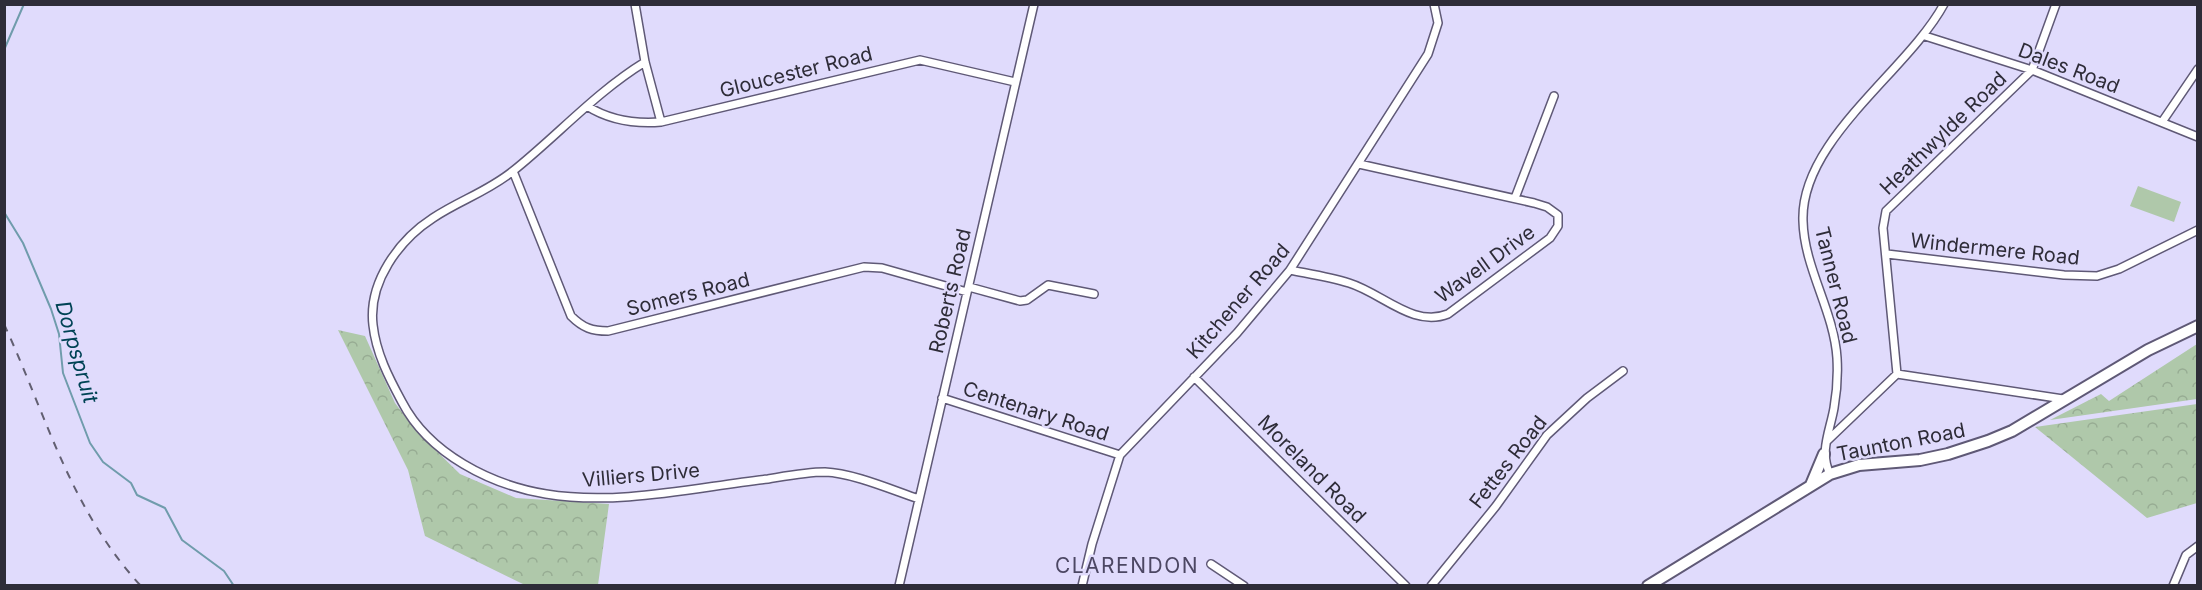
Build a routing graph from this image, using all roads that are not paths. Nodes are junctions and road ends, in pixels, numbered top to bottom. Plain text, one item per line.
1 (635, 4) edge
2 (1034, 4) edge
3 (1434, 4) edge
4 (1944, 4) edge
5 (2056, 4) edge
6 (1925, 36) junction
7 (645, 62) junction
8 (2198, 69) edge
9 (2032, 70) junction
10 (1015, 82) junction
11 (1554, 96) dead end
12 (587, 106) junction
13 (661, 122) junction
14 (2162, 122) junction
15 (2198, 137) edge
16 (1359, 164) junction
17 (513, 171) junction
18 (1515, 198) junction
19 (2198, 230) edge
20 (1887, 254) junction
21 (1290, 270) junction
22 (968, 289) junction
23 (1094, 294) dead end
24 (2198, 326) edge
25 (1623, 371) dead end
26 (1897, 374) junction
27 (1194, 377) junction
28 (942, 398) junction
29 (2063, 399) junction
30 (1827, 441) junction
31 (1824, 454) junction
32 (1120, 455) junction
33 (1830, 474) junction
34 (1811, 485) junction
35 (919, 499) junction
36 (2198, 546) edge
37 (1211, 564) dead end
38 (899, 585) edge
39 (1082, 585) edge
40 (1244, 585) edge
41 (1406, 585) edge
42 (1431, 585) edge
43 (1648, 585) edge
44 (2173, 585) edge

1 - 7 street
2 - 10 street, Roberts Road
3 - 16 street, Kitchener Road
4 - 6 street, Tanner Road
5 - 9 street, Heathwylde Road
6 - 9 street, Dales Road
6 - 30 street, Tanner Road
7 - 12 street, Villiers Drive
7 - 13 street
8 - 14 street
9 - 14 street, Dales Road
9 - 20 street, Heathwylde Road
10 - 13 street, Gloucester Road
10 - 22 street, Roberts Road
11 - 18 street
12 - 13 street, Gloucester Road
12 - 17 street, Villiers Drive
14 - 15 street, Dales Road
16 - 18 street, Wavell Drive
16 - 21 street, Kitchener Road
17 - 22 street, Somers Road
17 - 35 street, Villiers Drive
18 - 21 street, Wavell Drive
19 - 20 street, Windermere Road
20 - 26 street, Heathwylde Road
21 - 27 street, Kitchener Road
22 - 23 street, Somers Road
22 - 28 street, Roberts Road
24 - 29 street, Taunton Road
25 - 42 street, Fettes Road
26 - 29 street
26 - 30 street
27 - 32 street, Kitchener Road
27 - 41 street, Moreland Road
28 - 32 street, Centenary Road
28 - 35 street, Roberts Road
29 - 33 street, Taunton Road
30 - 31 street, Tanner Road
31 - 33 street, Tanner Road
31 - 34 street
32 - 39 street, Kitchener Road
33 - 34 street, Taunton Road
34 - 43 street, Taunton Road
35 - 38 street, Roberts Road
36 - 44 street
37 - 40 street

